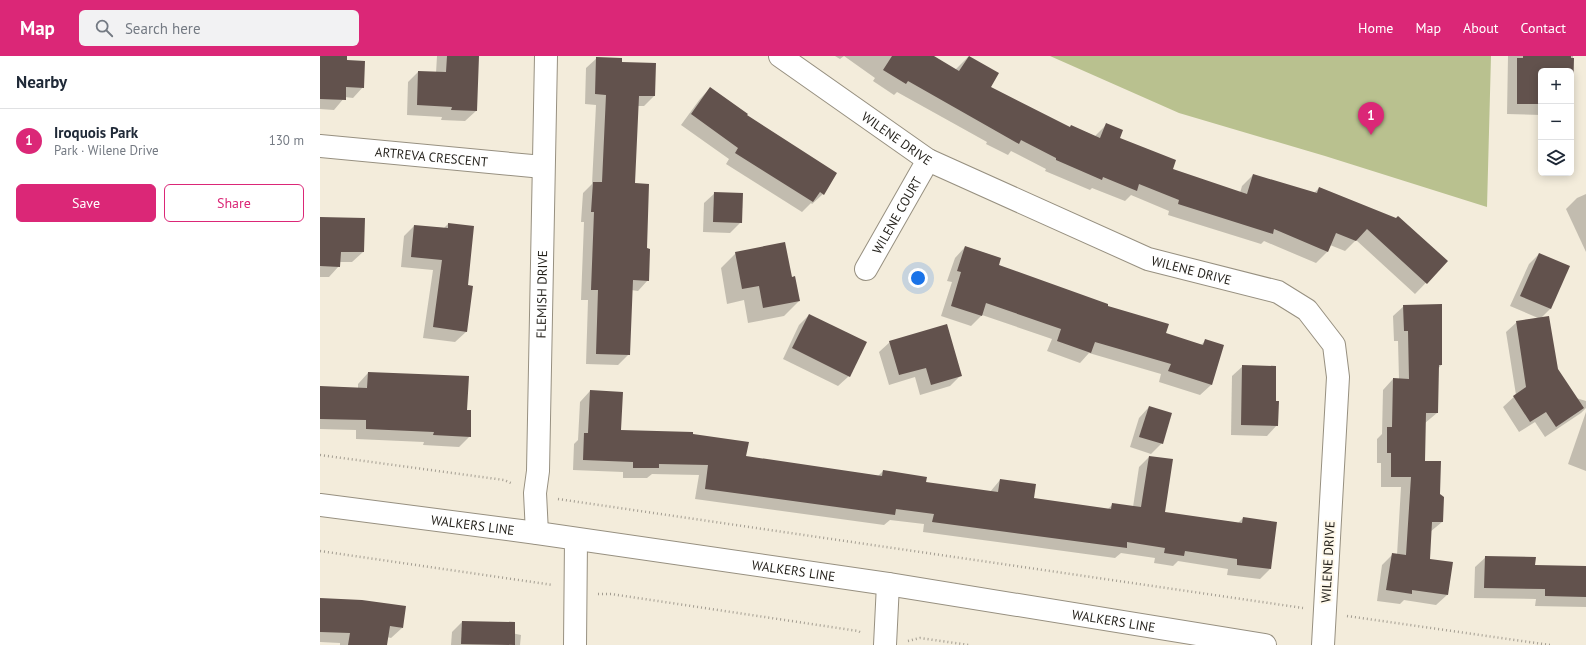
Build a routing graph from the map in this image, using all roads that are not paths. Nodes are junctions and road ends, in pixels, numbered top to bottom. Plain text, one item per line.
1 (546, 56) edge
2 (780, 56) edge
3 (320, 146) edge
4 (928, 160) junction
5 (543, 167) junction
6 (866, 269) dead end
7 (320, 505) edge
8 (538, 532) junction
9 (576, 540) junction
10 (888, 584) junction
11 (895, 643) edge
12 (575, 645) edge
13 (1265, 645) edge
14 (1323, 645) edge

1 - 5 street, FLEMISH DRIVE
2 - 4 street, WILENE DRIVE
3 - 5 street, ARTREVA CRESCENT
4 - 6 street, WILENE COURT
4 - 14 street, WILENE DRIVE
5 - 8 street, FLEMISH DRIVE
7 - 8 street, WALKERS LINE
8 - 9 street, WALKERS LINE
9 - 10 street, WALKERS LINE
9 - 12 street
10 - 11 street
10 - 13 street, WALKERS LINE

